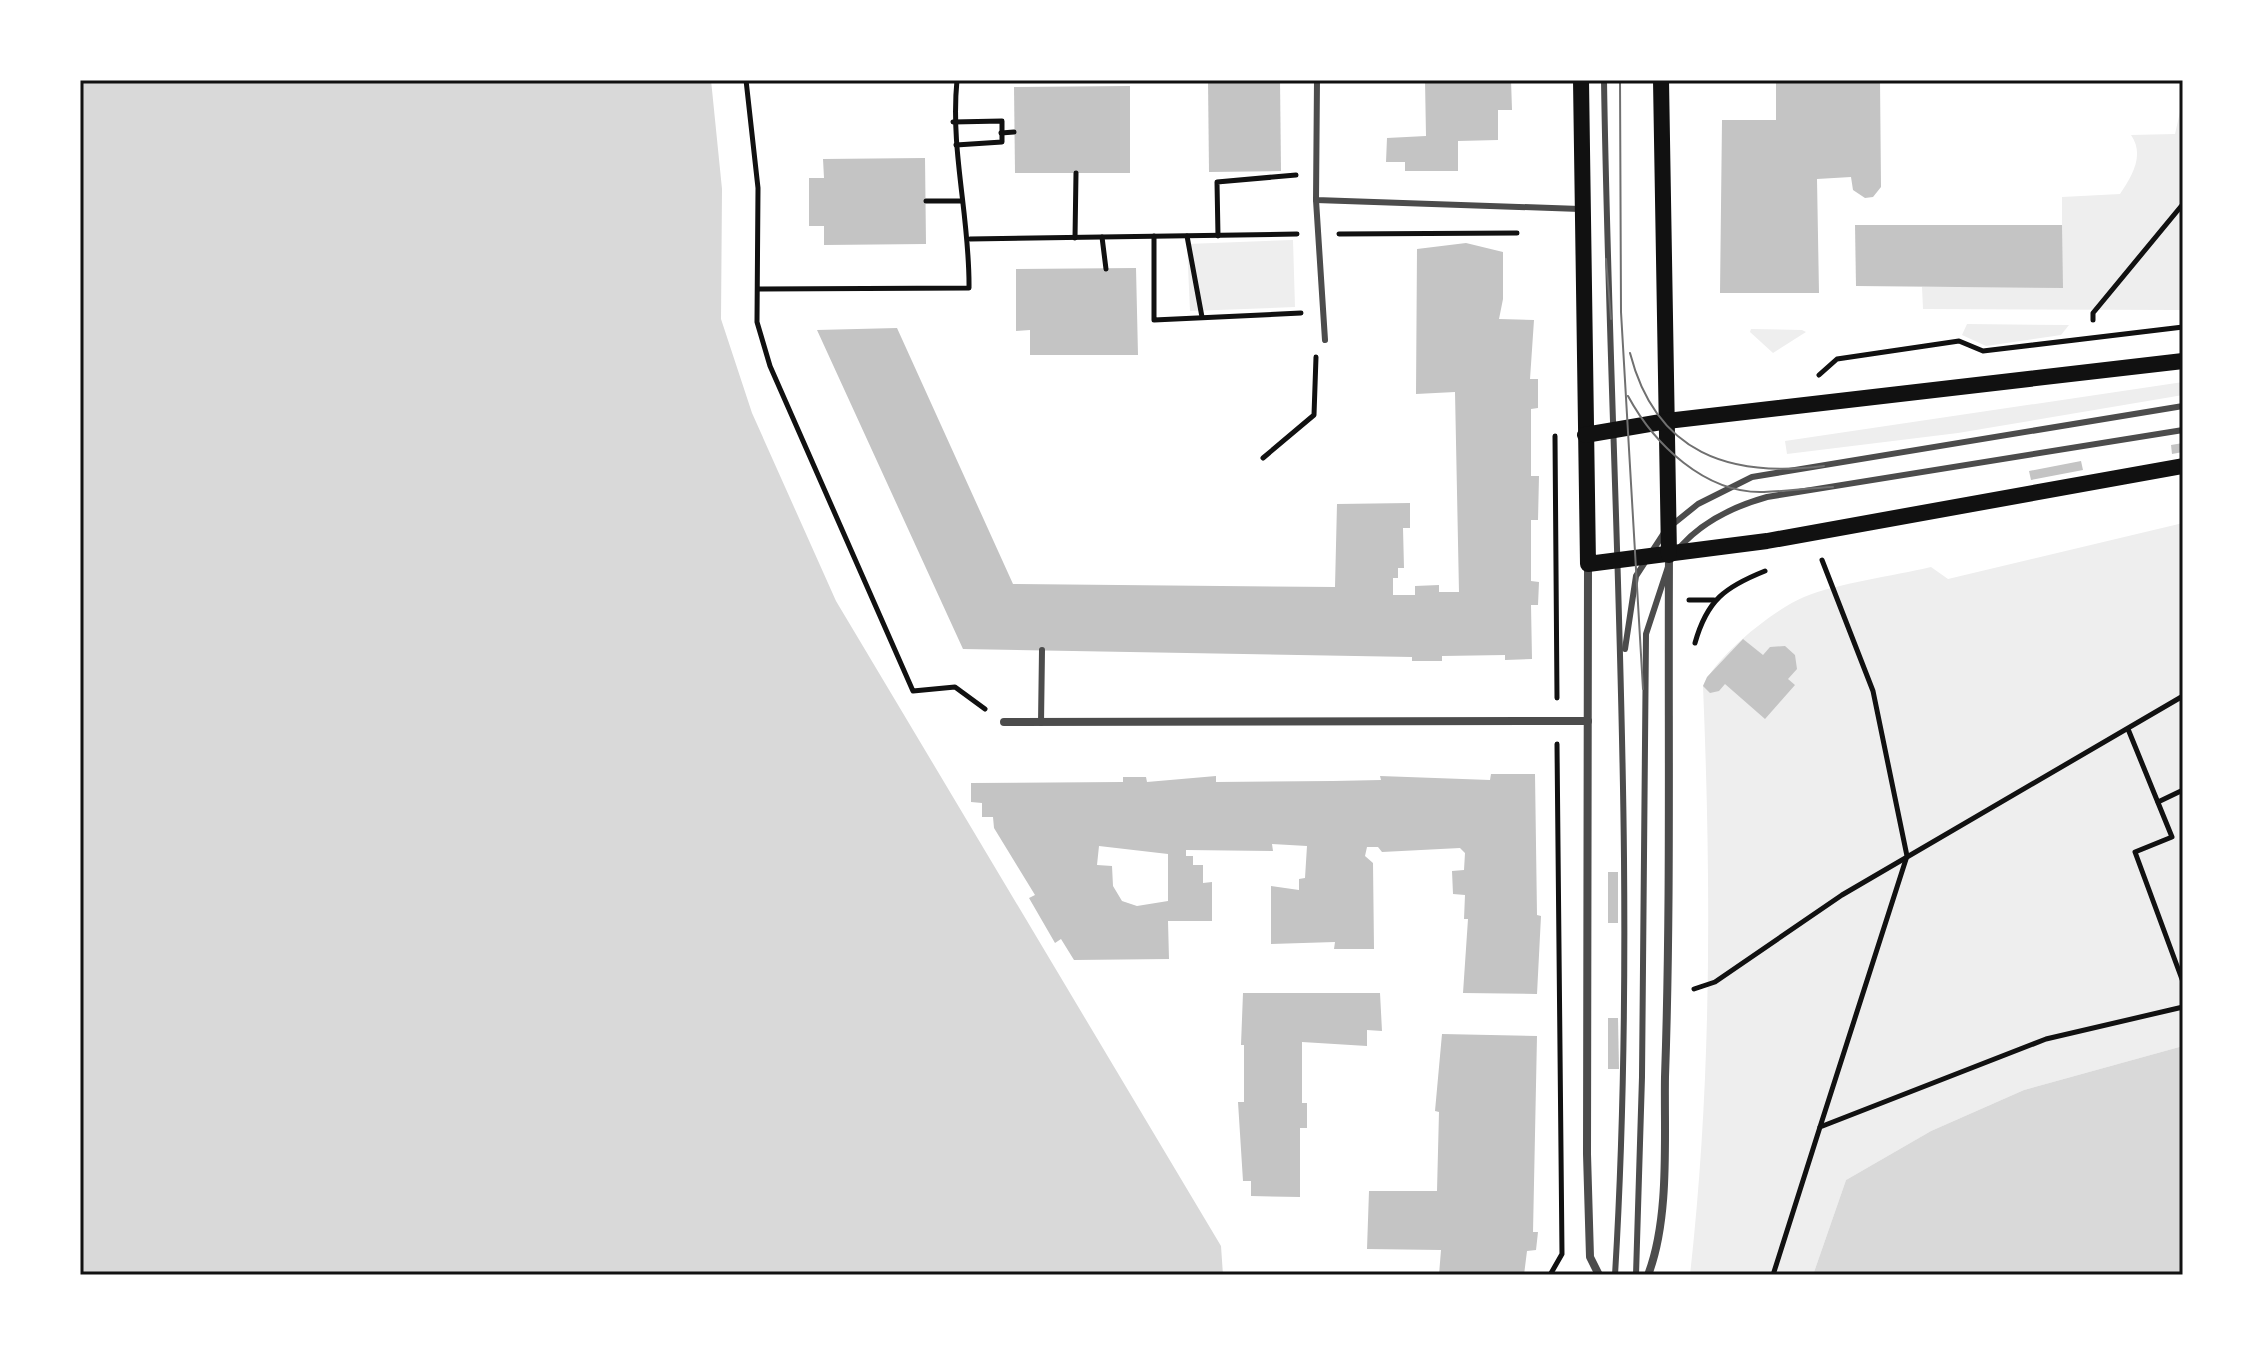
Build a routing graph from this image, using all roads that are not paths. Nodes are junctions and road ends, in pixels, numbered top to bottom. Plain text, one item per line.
1 (1317, 80) edge
2 (1581, 80) edge
3 (1604, 80) edge
4 (1661, 80) edge
5 (1316, 200) junction
6 (1583, 209) junction
7 (1325, 340) road end
8 (2183, 361) edge
9 (2183, 406) edge
10 (1667, 421) junction
11 (1613, 430) junction
12 (2183, 430) edge
13 (1585, 435) junction
14 (2183, 466) edge
15 (1669, 529) junction
16 (1647, 557) junction
17 (1671, 558) junction
18 (1618, 561) junction
19 (1588, 564) junction
20 (1042, 650) dead end
21 (1622, 664) junction
22 (1588, 721) junction
23 (1004, 722) road end
24 (1041, 723) junction
25 (1599, 1275) edge
26 (1615, 1275) edge
27 (1636, 1275) edge
28 (1648, 1275) edge

1 - 5 lane
2 - 6 main road
3 - 11 lane
4 - 10 main road
5 - 6 lane
5 - 7 lane
6 - 13 main road
8 - 10 main road
9 - 15 lane
10 - 11 main road
10 - 15 main road
11 - 13 main road
11 - 18 lane
12 - 17 lane
13 - 19 main road
14 - 17 main road
15 - 16 lane
15 - 17 main road
16 - 17 main road
16 - 18 main road
16 - 21 lane
17 - 27 lane
17 - 28 street
18 - 19 main road
18 - 21 lane
19 - 22 street
20 - 24 lane
21 - 26 lane
22 - 24 street
22 - 25 street
23 - 24 street

